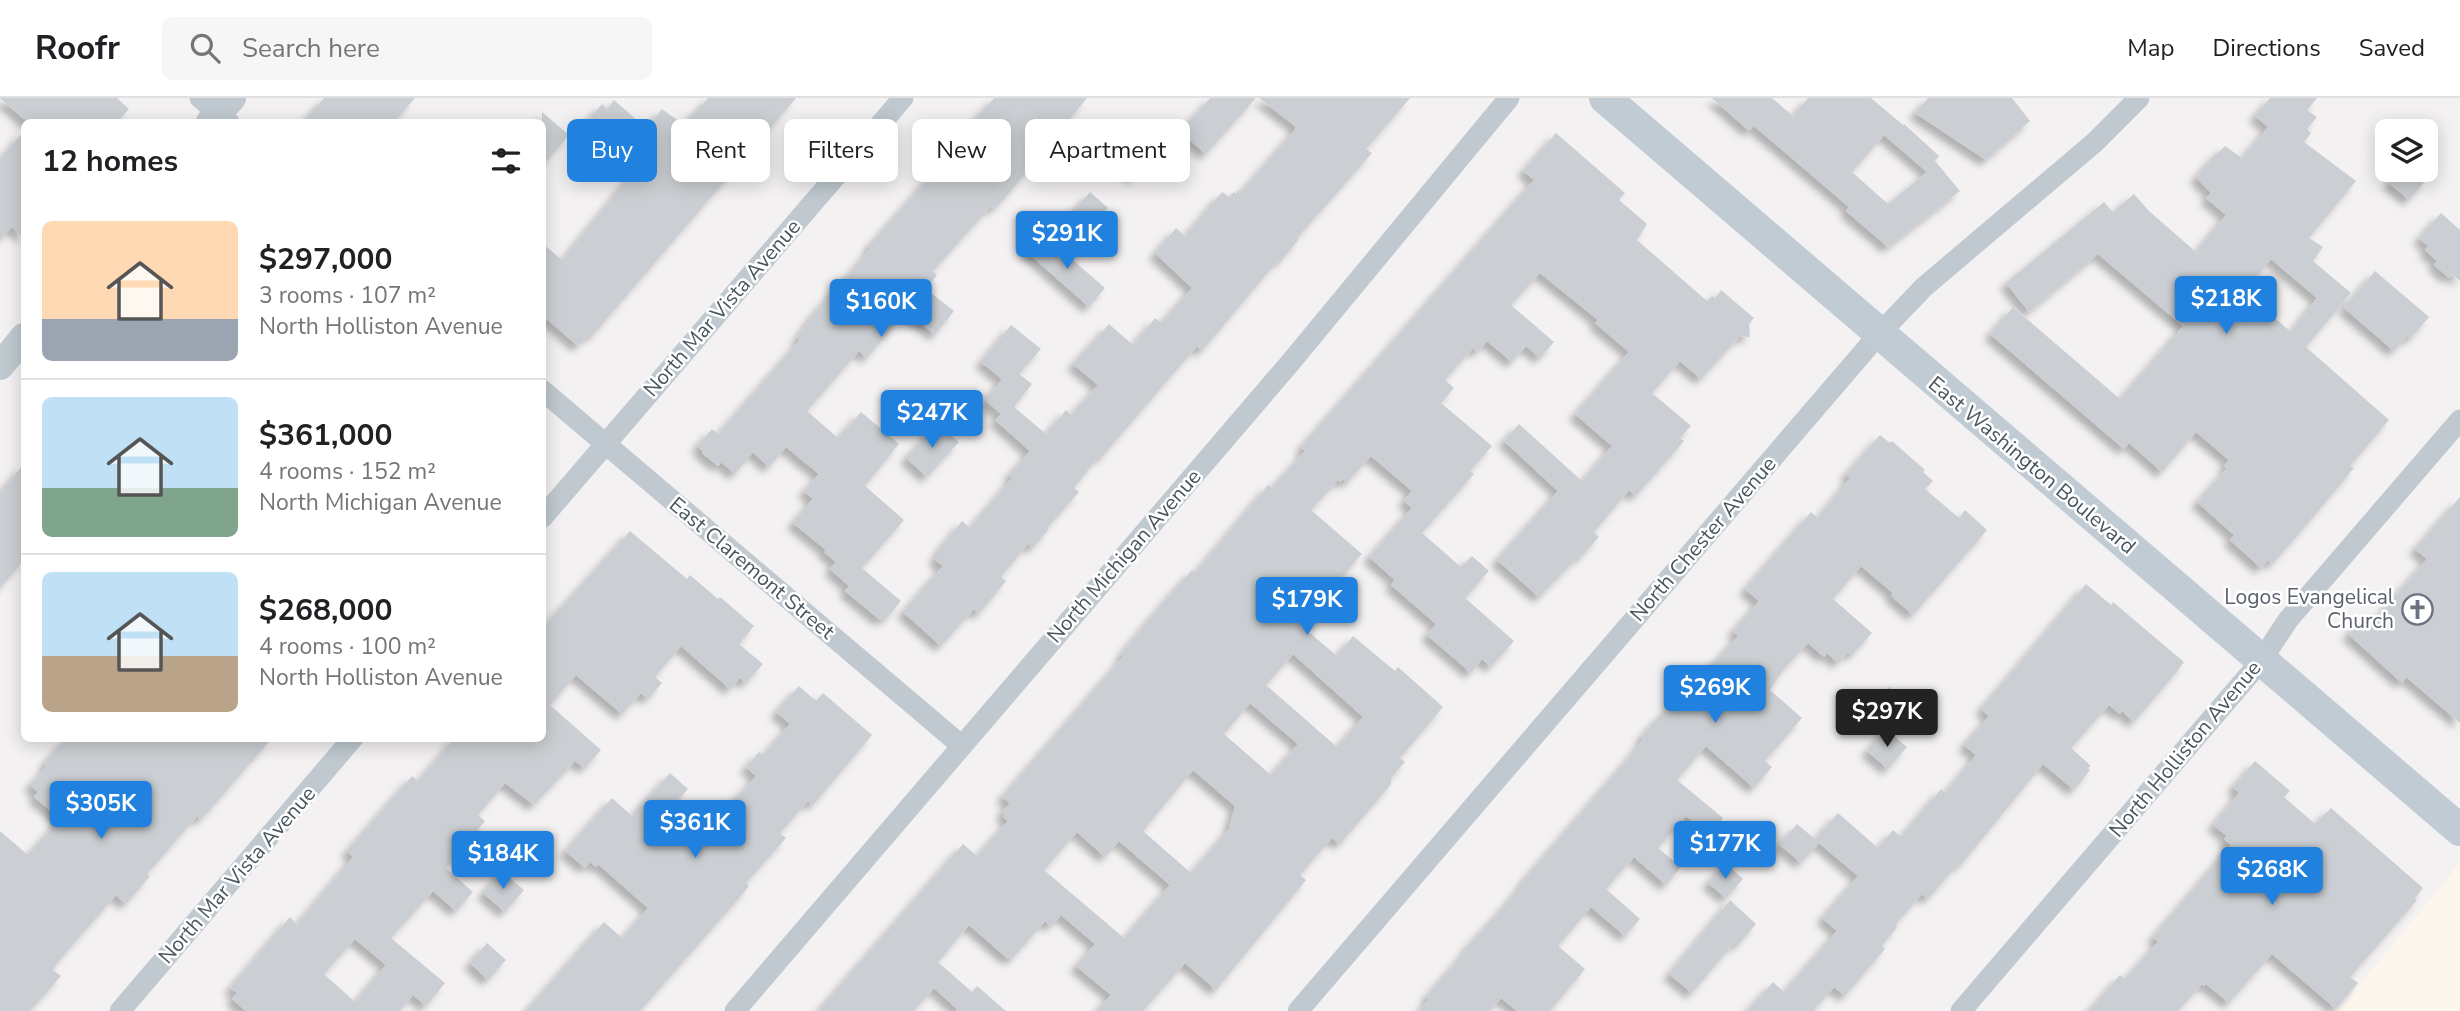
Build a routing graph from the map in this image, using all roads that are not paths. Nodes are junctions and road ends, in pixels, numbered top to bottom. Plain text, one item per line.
1 (902, 98) edge
2 (1509, 98) edge
3 (1605, 98) edge
4 (2139, 98) edge
5 (1879, 334) junction
6 (21, 341) edge
7 (0, 366) edge
8 (546, 393) edge
9 (2460, 420) edge
10 (606, 444) junction
11 (546, 513) edge
12 (2261, 661) junction
13 (350, 742) edge
14 (962, 746) junction
15 (2460, 830) edge
16 (120, 1011) edge
17 (735, 1011) edge
18 (1298, 1011) edge
19 (1961, 1011) edge

1 - 10 street, North Mar Vista Avenue
2 - 14 street, North Michigan Avenue
3 - 5 main road, East Washington Boulevard
4 - 5 street, North Chester Avenue
5 - 12 main road, East Washington Boulevard
5 - 18 street, North Chester Avenue
6 - 7 street
8 - 10 street, East Claremont Street
9 - 12 street, North Holliston Avenue
10 - 11 street, North Mar Vista Avenue
10 - 14 street, East Claremont Street
12 - 15 main road, East Washington Boulevard
12 - 19 street, North Holliston Avenue
13 - 16 street, North Mar Vista Avenue
14 - 17 street, North Michigan Avenue

